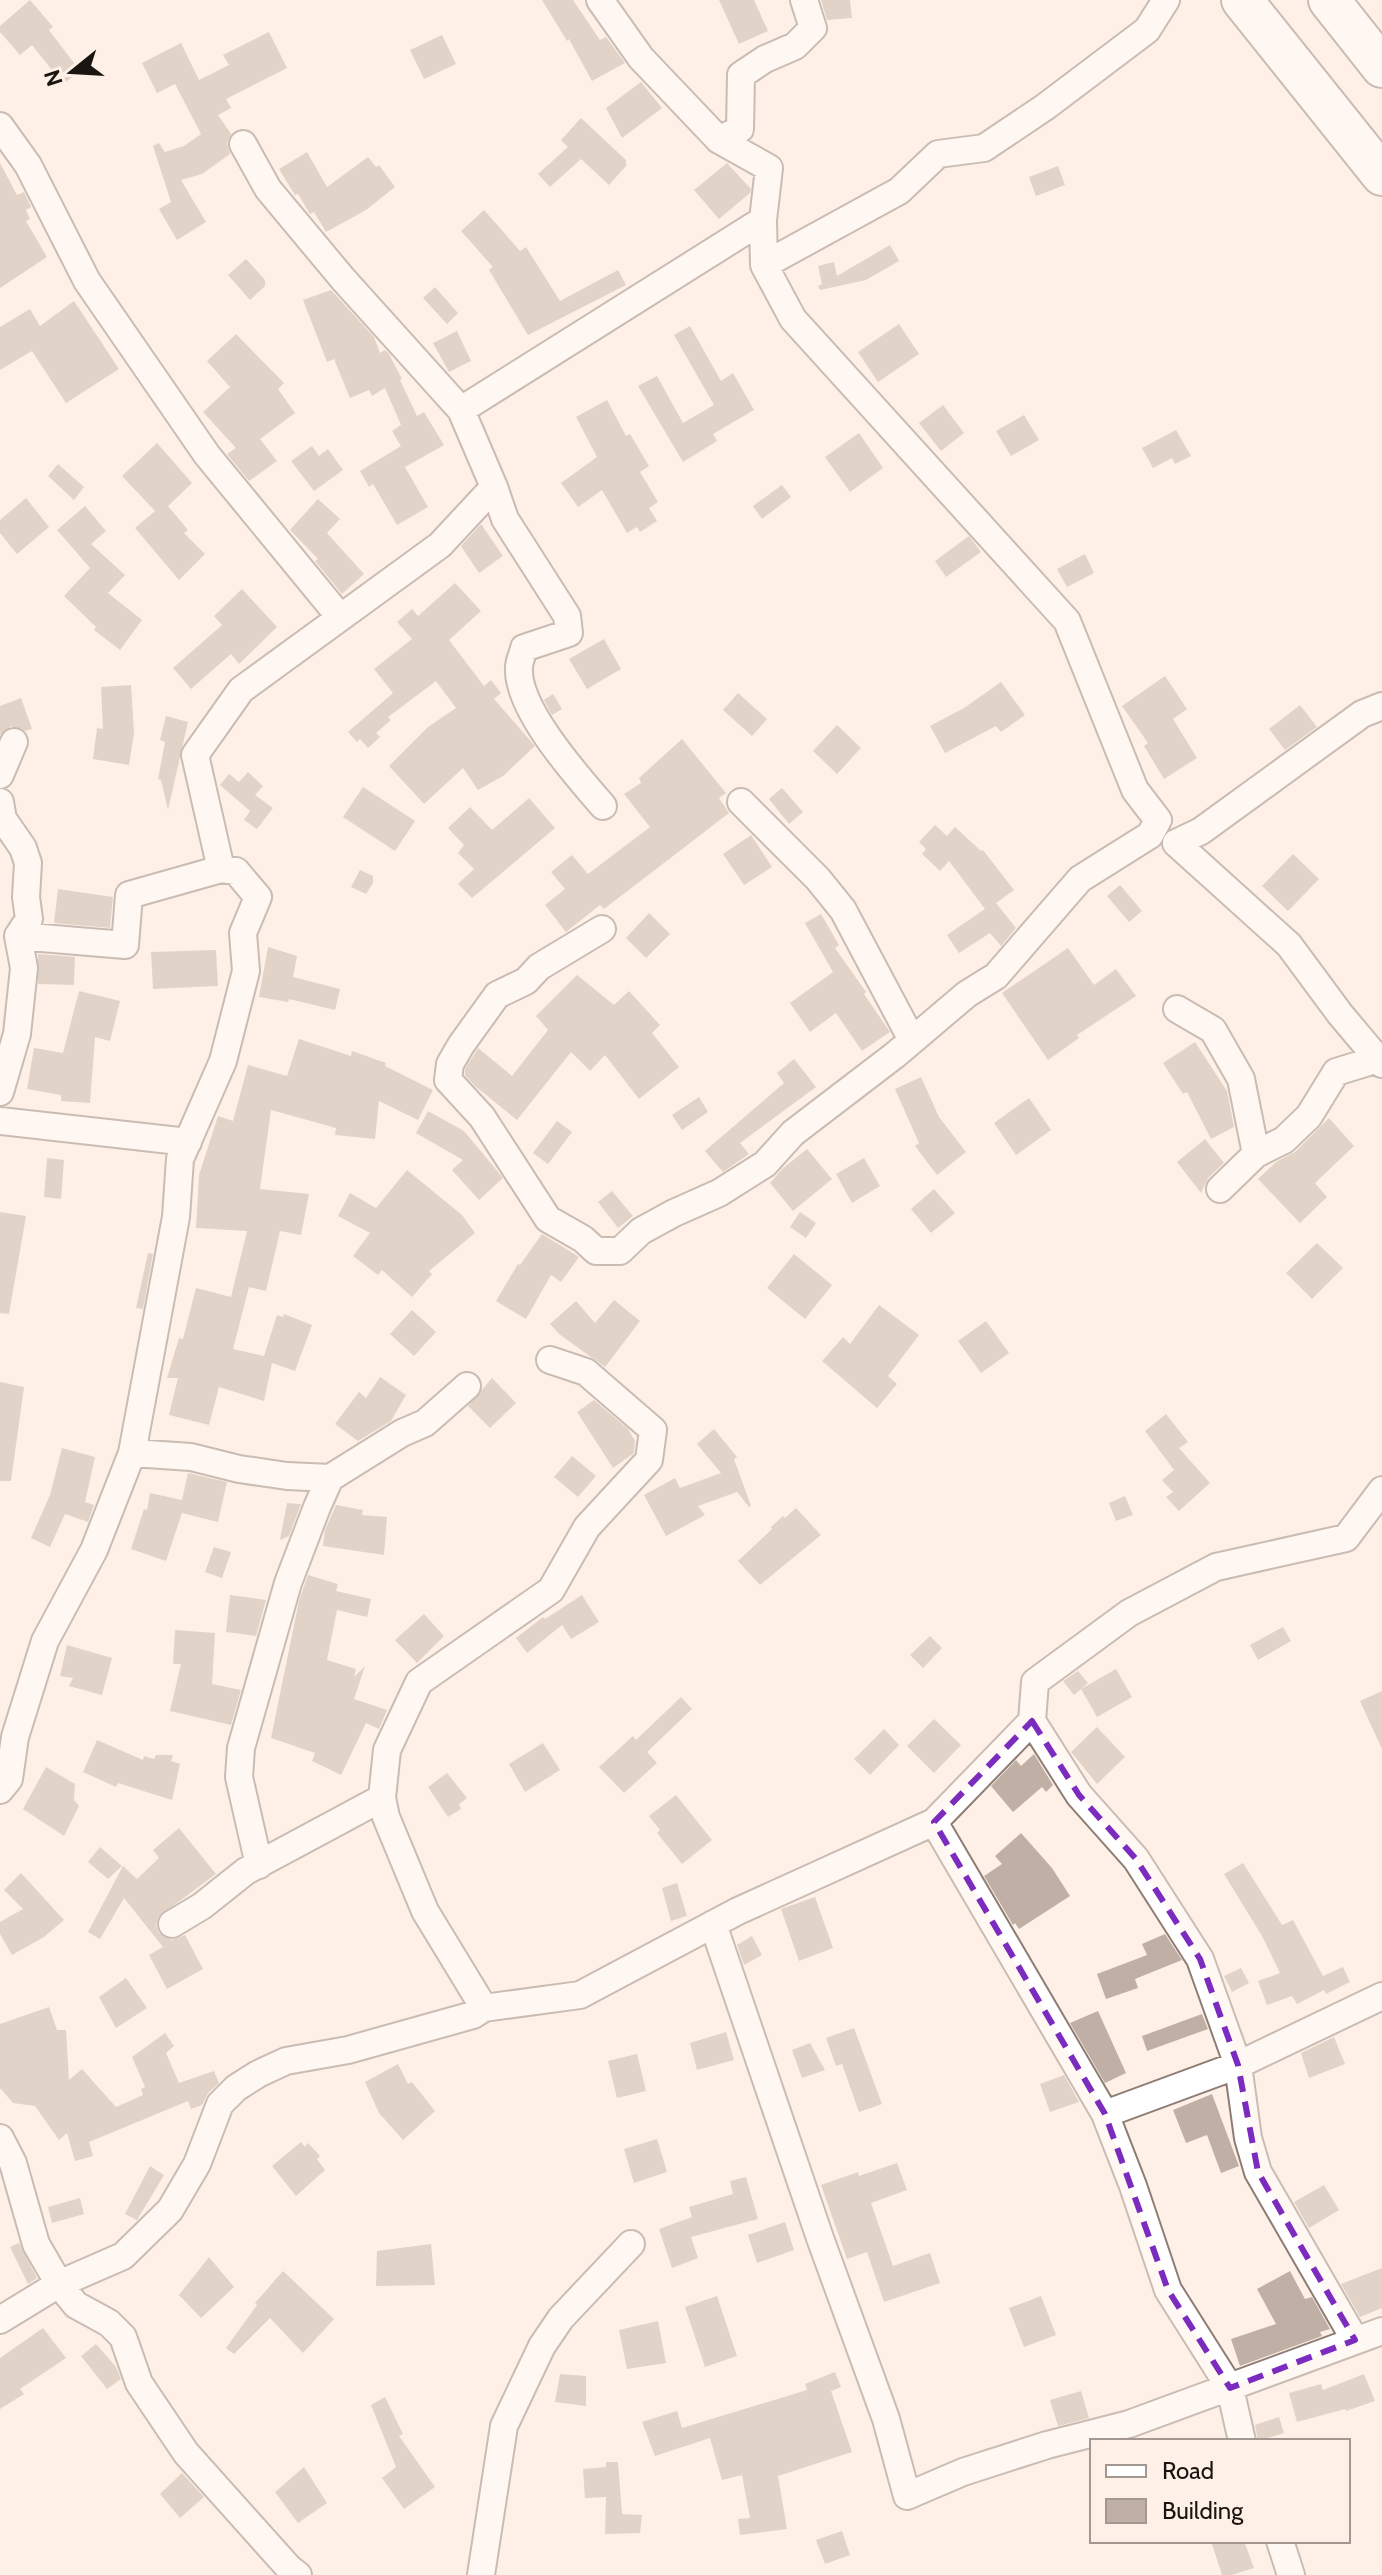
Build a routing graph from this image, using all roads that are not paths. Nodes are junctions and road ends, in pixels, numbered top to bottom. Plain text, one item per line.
1 (600, 0) edge
2 (804, 0) edge
3 (1166, 0) edge
4 (1242, 0) edge
5 (1329, 0) edge
6 (1382, 67) edge
7 (0, 126) edge
8 (719, 140) junction
9 (243, 144) dead end
10 (1382, 175) edge
11 (763, 220) junction
12 (764, 265) junction
13 (461, 410) junction
14 (494, 487) junction
15 (340, 617) junction
16 (1382, 706) edge
17 (14, 742) dead end
18 (0, 775) edge
19 (0, 802) edge
20 (741, 802) dead end
21 (603, 806) dead end
22 (1150, 835) junction
23 (1176, 843) junction
24 (221, 869) junction
25 (602, 929) dead end
26 (18, 936) junction
27 (1177, 1009) dead end
28 (912, 1040) junction
29 (1380, 1062) edge
30 (0, 1092) edge
31 (0, 1121) edge
32 (188, 1142) junction
33 (1256, 1154) junction
34 (1220, 1189) dead end
35 (550, 1360) dead end
36 (467, 1386) dead end
37 (132, 1453) junction
38 (330, 1478) junction
39 (1382, 1490) edge
40 (1032, 1721) junction
41 (0, 1790) edge
42 (382, 1798) junction
43 (934, 1822) junction
44 (259, 1865) junction
45 (172, 1924) dead end
46 (713, 1924) junction
47 (1382, 1996) edge
48 (484, 2008) junction
49 (1238, 2065) junction
50 (1105, 2114) junction
51 (0, 2138) edge
52 (6, 2167) edge
53 (631, 2244) dead end
54 (59, 2284) junction
55 (0, 2320) edge
56 (1382, 2331) edge
57 (1355, 2340) junction
58 (1230, 2388) junction
59 (1242, 2439) edge
60 (1281, 2543) edge
61 (298, 2575) edge
62 (481, 2575) edge
63 (1291, 2575) edge

1 - 8 street
2 - 8 street
3 - 12 street
4 - 10 highway
5 - 6 highway
7 - 15 street
8 - 11 street
9 - 13 street
11 - 12 street
11 - 13 street
12 - 22 street
13 - 14 street
14 - 15 street
14 - 21 street
15 - 24 street
16 - 23 street
17 - 18 street
19 - 26 street
20 - 28 street
22 - 23 street
22 - 28 street
23 - 29 street
24 - 26 street
24 - 32 street
25 - 28 street
26 - 30 street
27 - 33 street
29 - 33 street
31 - 32 street
32 - 37 street
33 - 34 street
35 - 42 street
36 - 38 street
37 - 38 street
37 - 41 street
38 - 44 street
39 - 40 street
40 - 43 street
40 - 49 street
42 - 44 street
42 - 48 street
43 - 46 street
43 - 50 street
44 - 45 street
46 - 48 street
46 - 58 street
47 - 49 street
48 - 54 street
49 - 50 street
49 - 57 street
50 - 58 street
51 - 52 street
52 - 54 street
53 - 62 street
54 - 55 street
54 - 61 street
56 - 57 street
57 - 58 street
58 - 59 street
60 - 63 street

